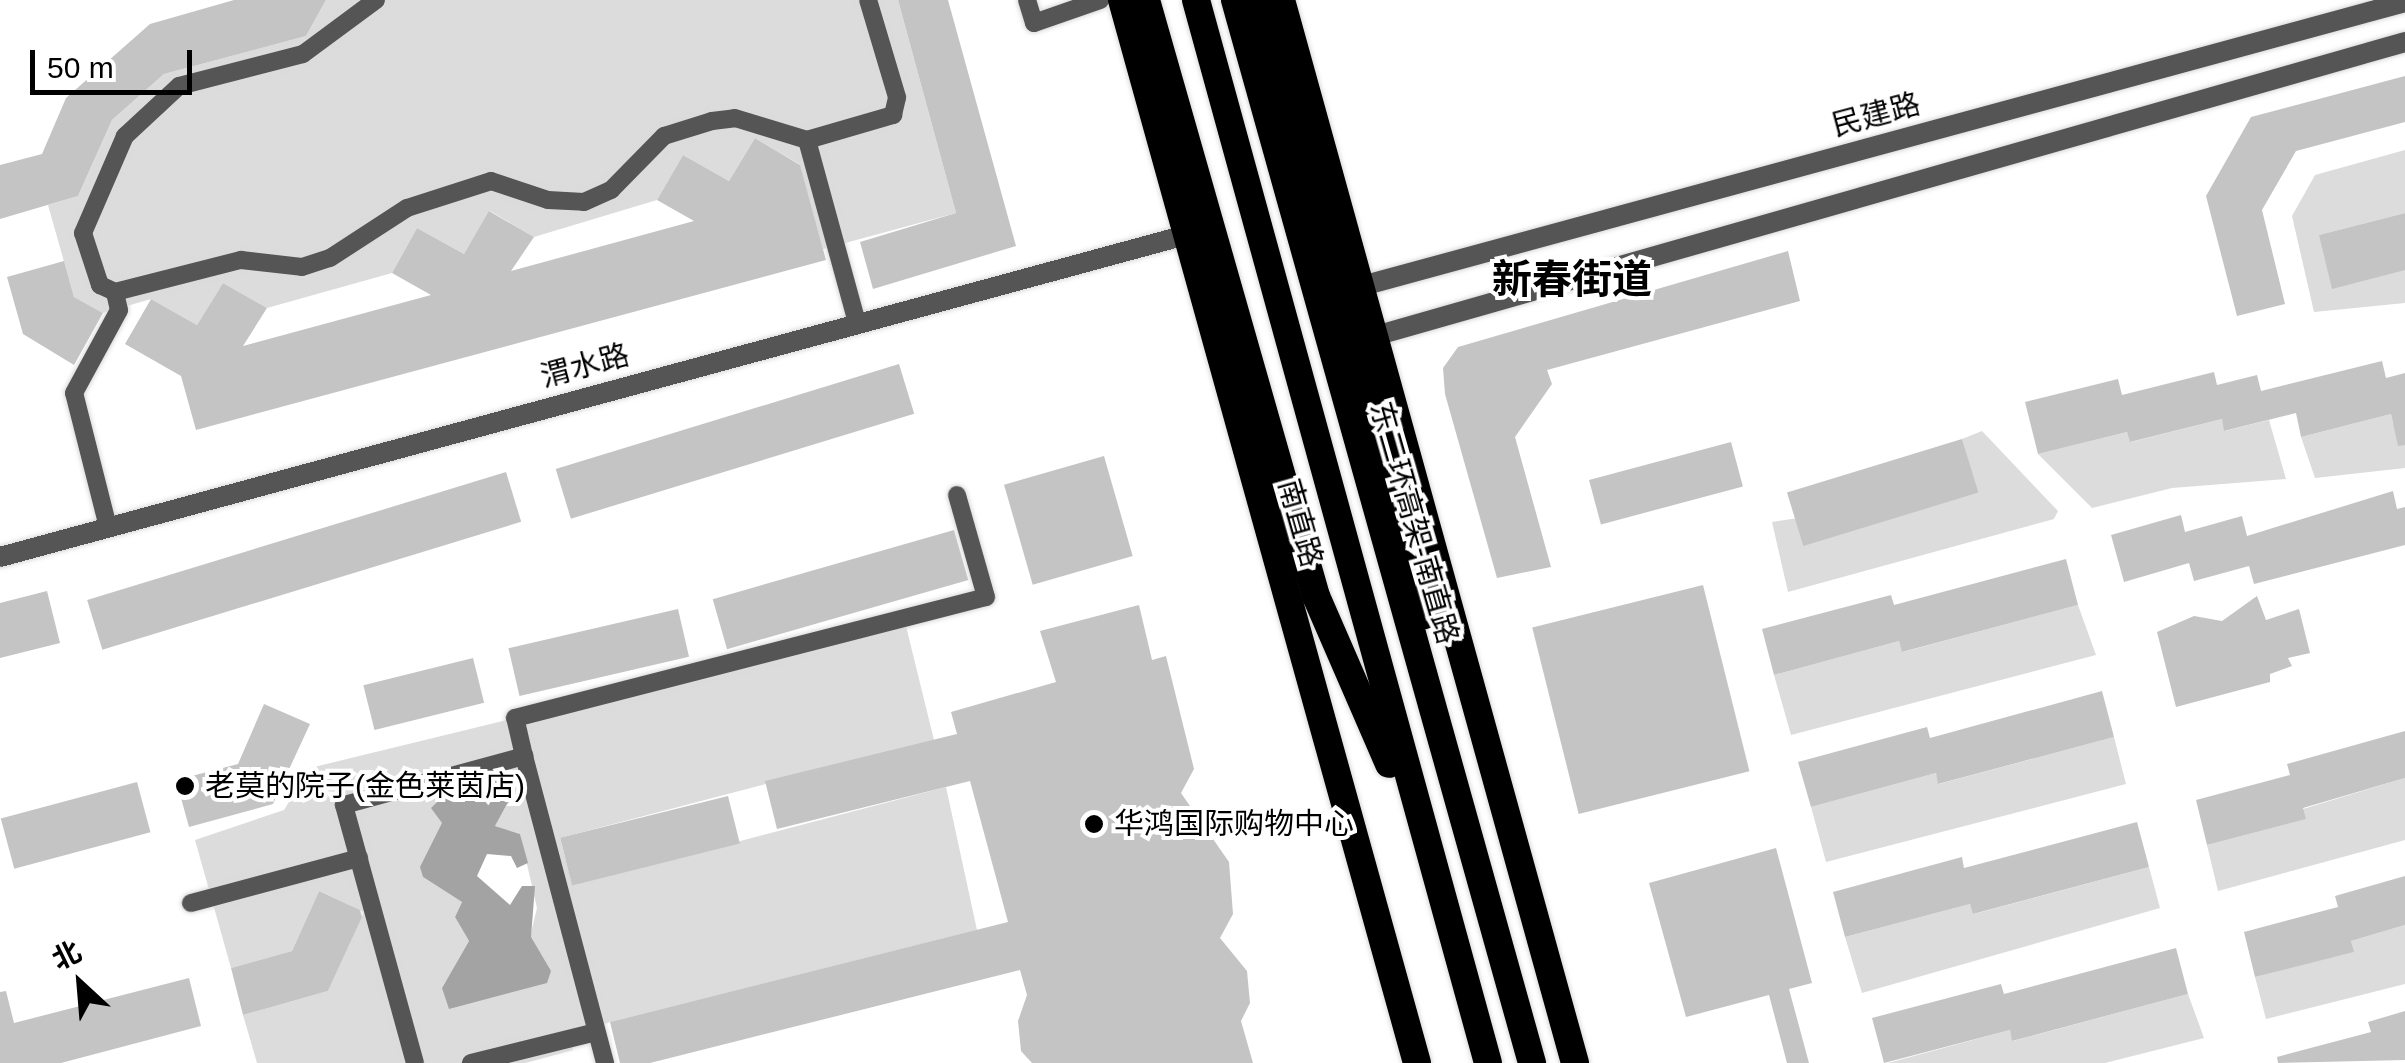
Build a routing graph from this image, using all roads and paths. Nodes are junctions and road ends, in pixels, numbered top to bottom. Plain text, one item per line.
1 (376, 0) edge
2 (868, 0) edge
3 (1027, 0) edge
4 (1100, 0) edge
5 (1122, 0) edge
6 (1146, 0) edge
7 (1196, 0) edge
8 (1235, 0) edge
9 (1259, 0) edge
10 (1282, 0) edge
11 (2405, 2) edge
12 (2405, 42) edge
13 (807, 140) junction
14 (1186, 236) junction
15 (1362, 286) junction
16 (115, 292) junction
17 (857, 323) junction
18 (1376, 336) junction
19 (958, 494) dead end
20 (108, 527) junction
21 (0, 557) edge
22 (524, 756) junction
23 (1468, 832) junction
24 (1428, 852) junction
25 (358, 858) junction
26 (191, 903) dead end
27 (596, 1032) junction
28 (415, 1063) edge
29 (470, 1063) edge
30 (605, 1063) edge
31 (1418, 1063) edge
32 (1488, 1063) edge
33 (1532, 1063) edge
34 (1575, 1063) edge

1 - 16 street
2 - 13 street
3 - 4 street
5 - 14 highway, 南直路
6 - 24 highway
7 - 24 highway
8 - 23 highway, 东二环高架-南直路
9 - 23 highway
10 - 15 highway
11 - 15 street, 民建路
12 - 18 street
13 - 16 street
13 - 17 street
14 - 17 street, 渭水路
14 - 31 highway, 南直路
15 - 18 highway
16 - 20 street
17 - 20 street, 渭水路
18 - 34 highway
19 - 22 street
20 - 21 street, 渭水路
22 - 25 street
22 - 27 street
23 - 33 highway, 东二环高架-南直路
24 - 32 highway
25 - 26 street
25 - 28 street
27 - 29 street
27 - 30 street

